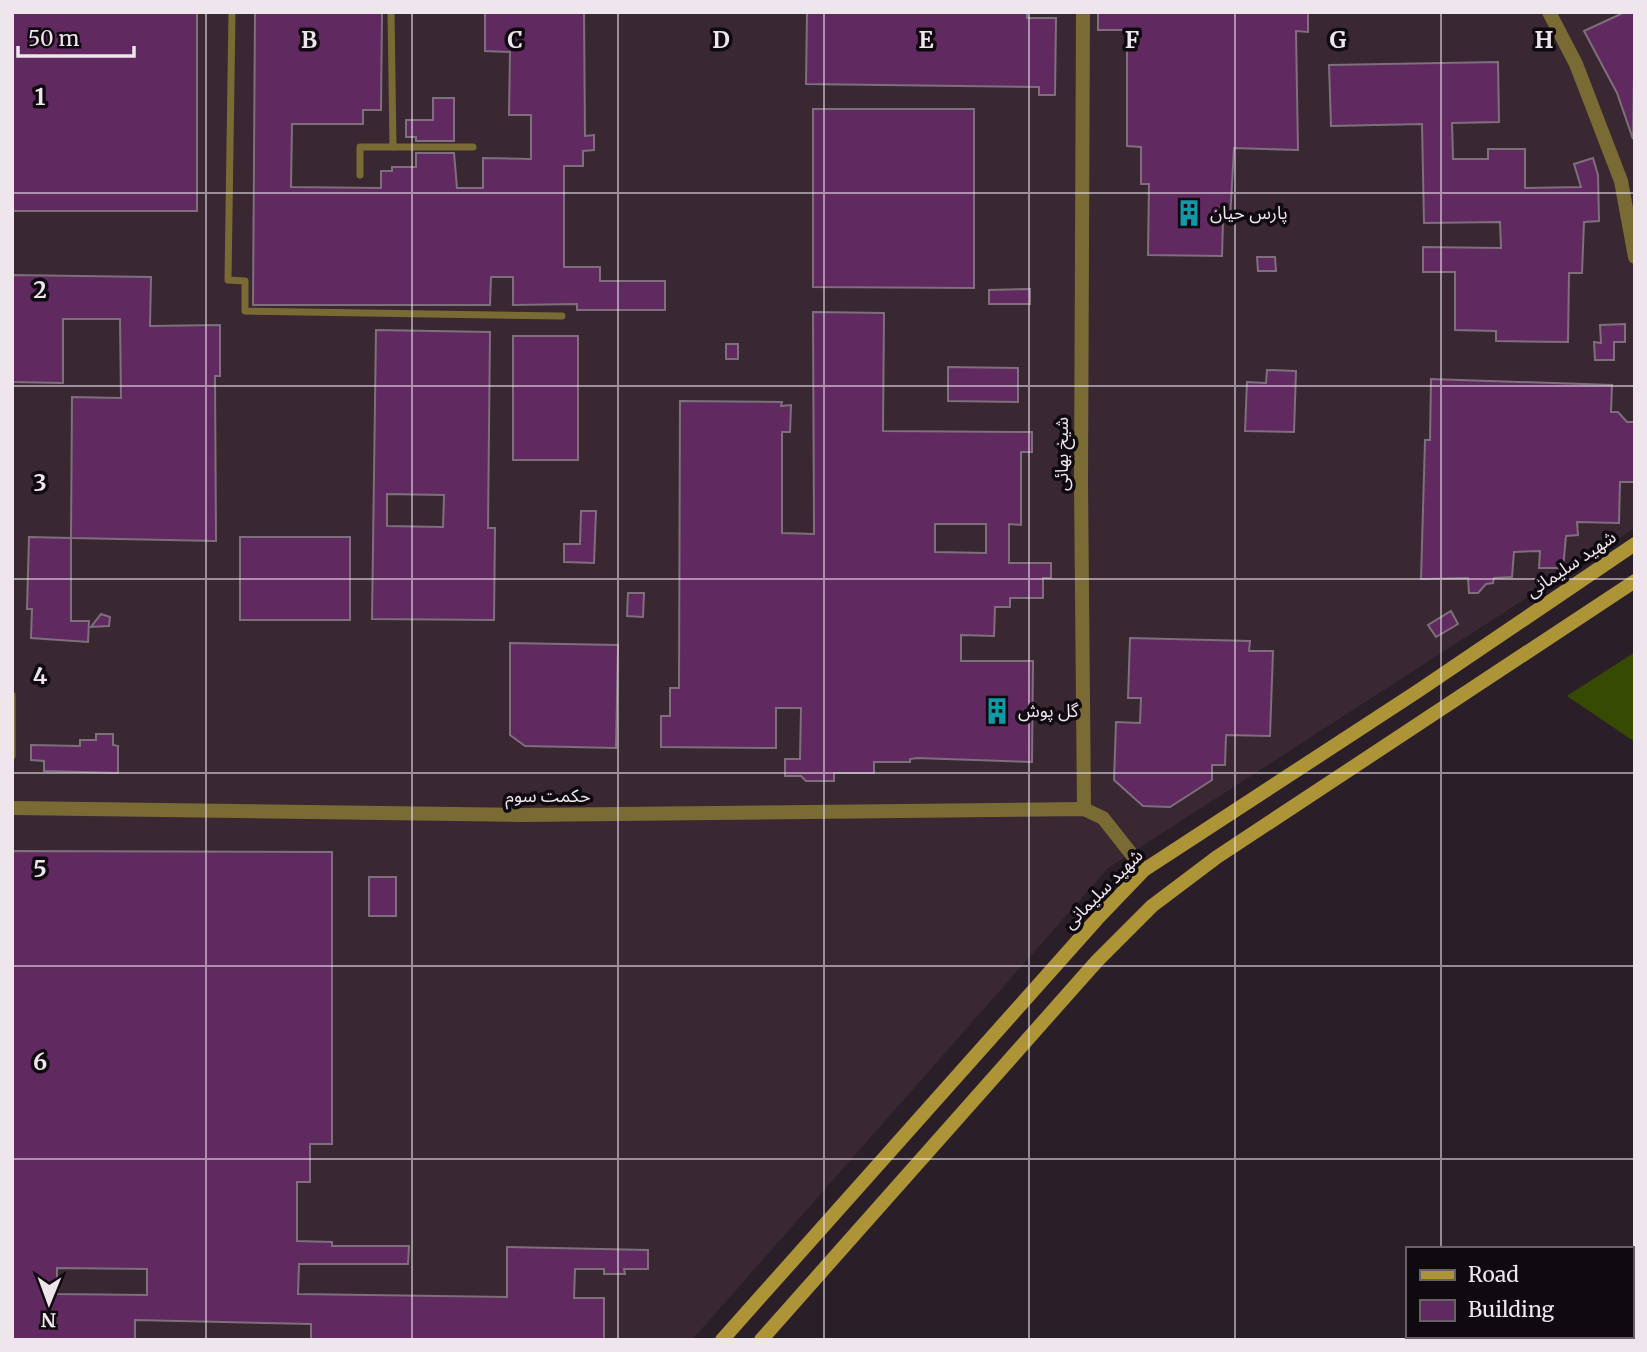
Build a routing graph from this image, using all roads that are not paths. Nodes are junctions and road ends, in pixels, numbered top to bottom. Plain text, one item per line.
1 (232, 12) edge
2 (391, 12) edge
3 (1083, 12) edge
4 (1549, 12) edge
5 (393, 147) junction
6 (473, 147) dead end
7 (360, 175) dead end
8 (1635, 257) edge
9 (562, 316) dead end
10 (1635, 544) edge
11 (1635, 581) edge
12 (12, 695) edge
13 (12, 755) edge
14 (12, 808) edge
15 (1084, 810) junction
16 (1144, 870) junction
17 (722, 1340) edge
18 (761, 1340) edge

1 - 9 lane
2 - 5 lane
3 - 15 street, شیخ بهائی
4 - 8 street
5 - 6 lane
5 - 7 lane
10 - 16 main road, شهید سلیمانی
11 - 18 main road
12 - 13 lane
14 - 15 street, حکمت سوم
15 - 16 street
16 - 17 main road, شهید سلیمانی

